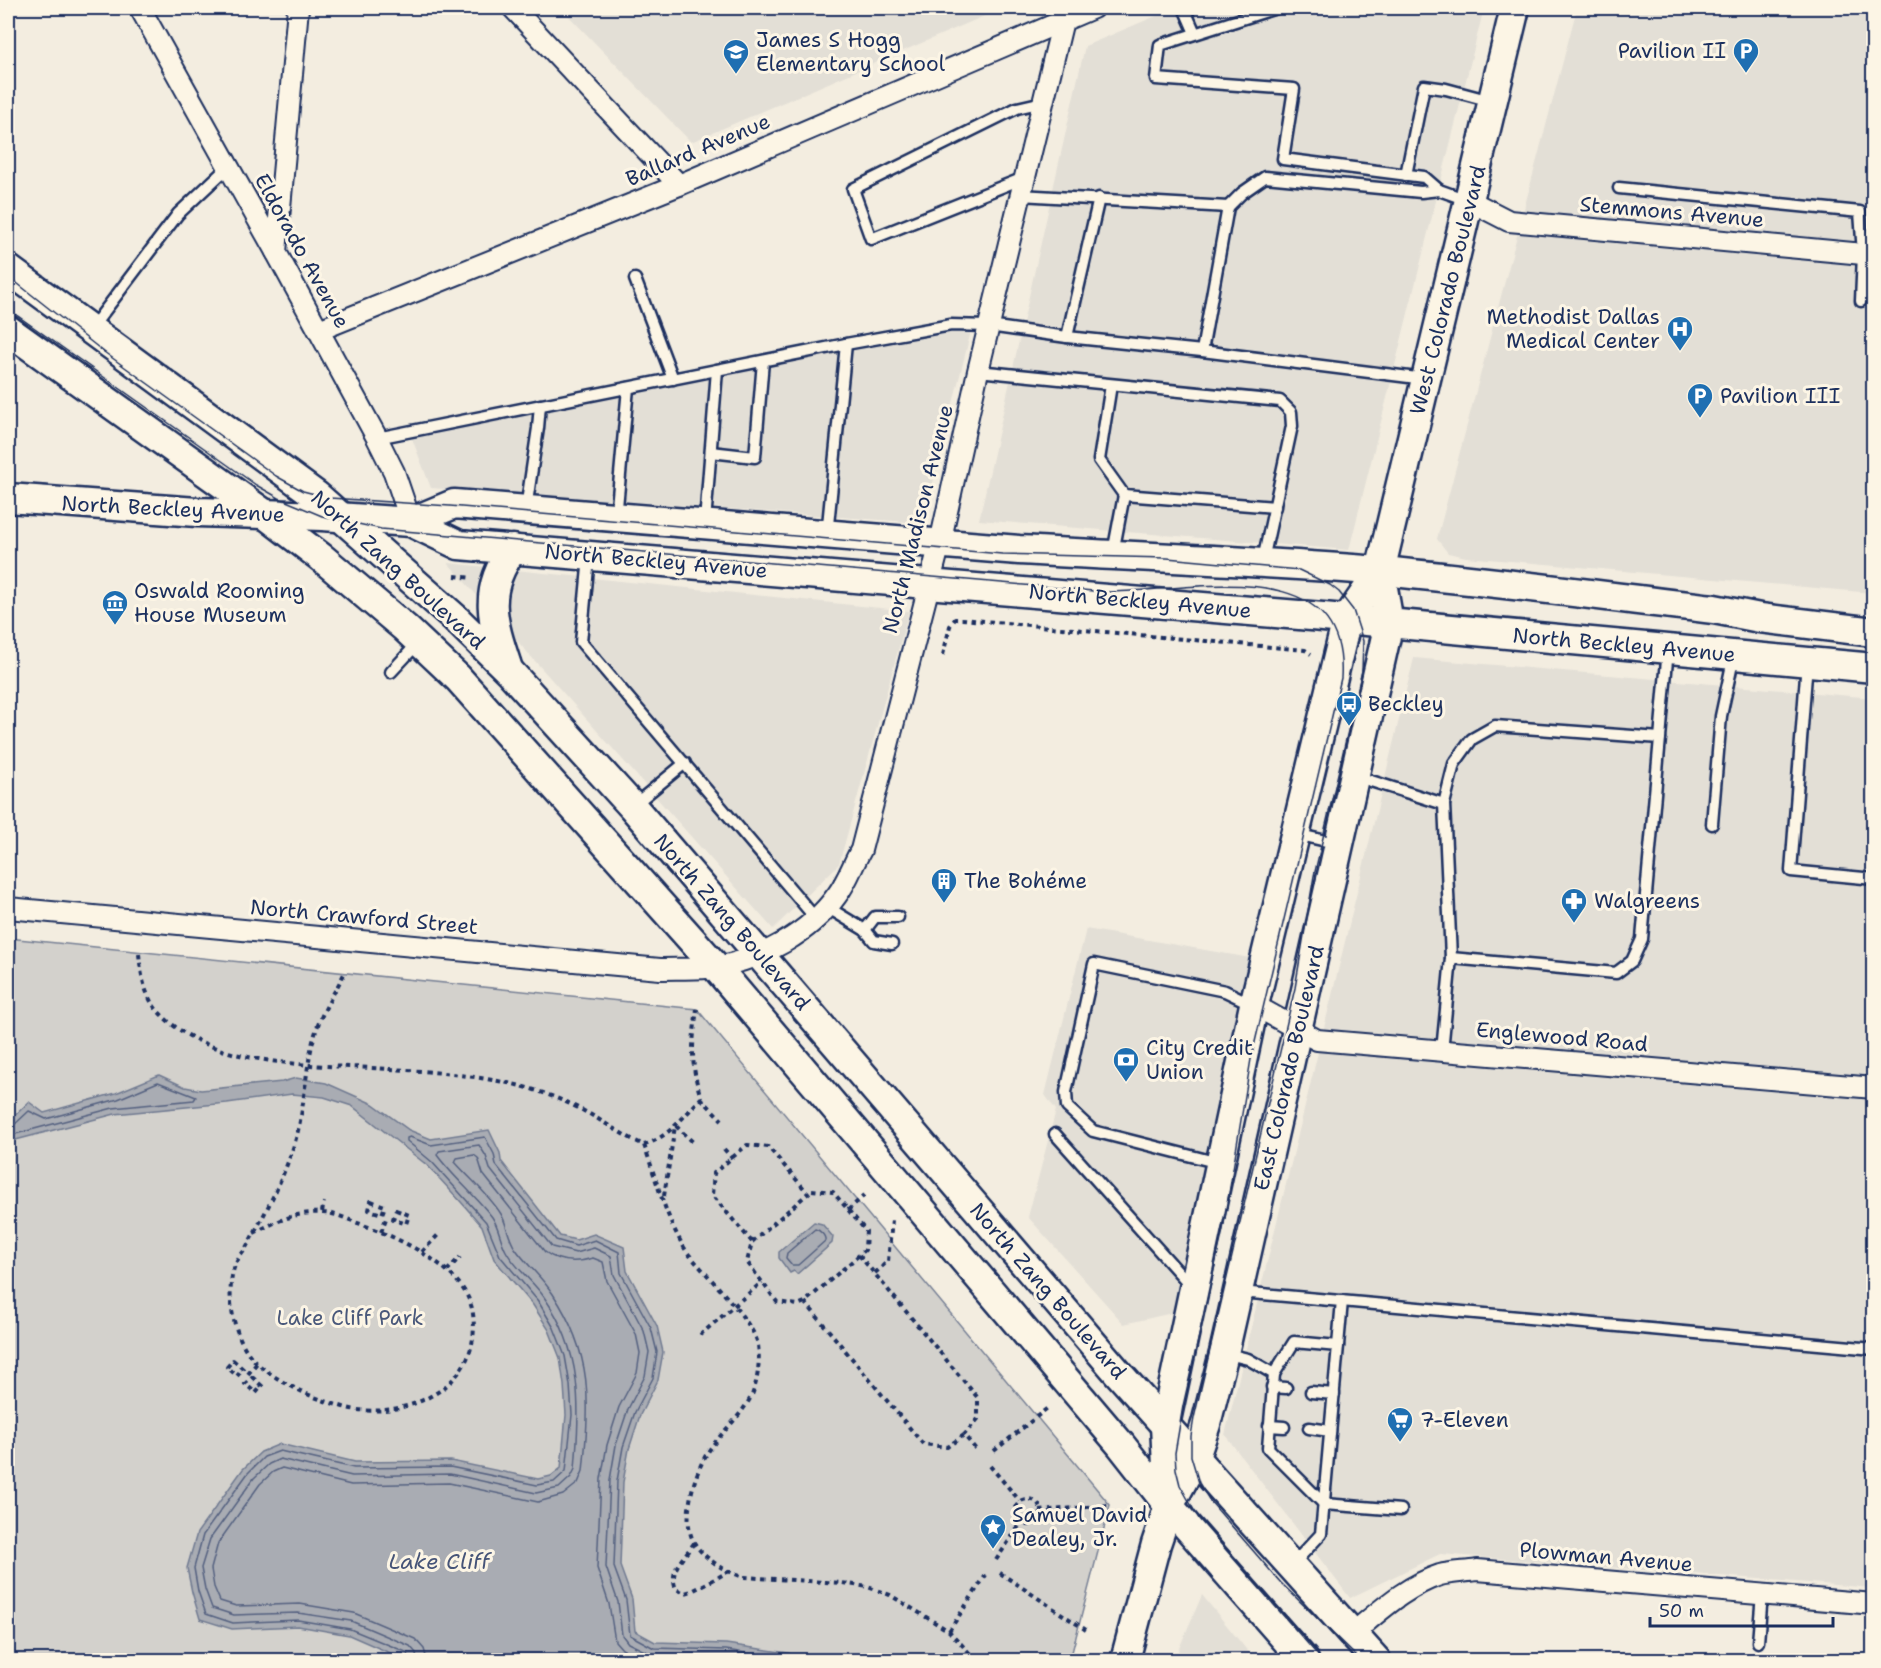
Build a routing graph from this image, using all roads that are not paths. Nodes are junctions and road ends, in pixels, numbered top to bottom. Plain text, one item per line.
1 (140, 8) edge
2 (298, 8) edge
3 (513, 8) edge
4 (1093, 8) edge
5 (1184, 8) edge
6 (1276, 8) edge
7 (1515, 8) edge
8 (1065, 14) edge
9 (1195, 33) junction
10 (1043, 102) junction
11 (1493, 102) junction
12 (228, 166) junction
13 (1406, 175) junction
14 (679, 185) junction
15 (1022, 187) junction
16 (1619, 188) dead end
17 (1439, 190) junction
18 (1099, 198) junction
19 (1470, 201) junction
20 (1228, 207) junction
21 (276, 252) junction
22 (1868, 254) edge
23 (8, 268) edge
24 (635, 279) dead end
25 (1861, 301) dead end
26 (989, 326) junction
27 (90, 329) junction
28 (8, 330) edge
29 (319, 330) junction
30 (1067, 337) junction
31 (846, 344) junction
32 (1202, 351) junction
33 (763, 361) junction
34 (717, 370) junction
35 (978, 371) junction
36 (673, 379) junction
37 (1426, 379) junction
38 (1111, 385) junction
39 (628, 388) junction
40 (540, 405) junction
41 (377, 438) junction
42 (711, 453) junction
43 (1124, 495) junction
44 (8, 498) edge
45 (1275, 507) junction
46 (526, 509) junction
47 (266, 515) junction
48 (343, 518) junction
49 (616, 518) junction
50 (411, 522) junction
51 (705, 525) junction
52 (827, 535) junction
53 (940, 543) junction
54 (513, 549) junction
55 (589, 555) junction
56 (1112, 556) junction
57 (1262, 564) junction
58 (1380, 571) junction
59 (928, 584) junction
60 (1347, 619) junction
61 (1389, 623) junction
62 (1874, 632) edge
63 (419, 641) junction
64 (1668, 649) junction
65 (1734, 655) junction
66 (1807, 662) junction
67 (1874, 668) edge
68 (509, 671) junction
69 (391, 672) dead end
70 (1660, 738) junction
71 (685, 763) junction
72 (1354, 776) junction
73 (1444, 804) junction
74 (632, 806) junction
75 (1712, 824) dead end
76 (1295, 833) junction
77 (1340, 844) junction
78 (1874, 879) edge
79 (8, 908) edge
80 (822, 913) junction
81 (898, 917) dead end
82 (865, 930) junction
83 (892, 944) dead end
84 (760, 954) junction
85 (1451, 958) junction
86 (716, 967) junction
87 (1254, 1005) junction
88 (1298, 1030) junction
89 (1442, 1051) junction
90 (1874, 1088) edge
91 (1055, 1134) dead end
92 (1221, 1163) junction
93 (1194, 1290) junction
94 (1238, 1292) junction
95 (1342, 1301) junction
96 (1338, 1346) junction
97 (1874, 1349) edge
98 (1224, 1353) junction
99 (1274, 1374) junction
100 (1272, 1387) junction
101 (1286, 1388) dead end
102 (1311, 1392) dead end
103 (1334, 1394) junction
104 (1165, 1425) junction
105 (1269, 1426) junction
106 (1284, 1427) dead end
107 (1309, 1428) dead end
108 (1330, 1431) junction
109 (1194, 1460) junction
110 (1324, 1504) junction
111 (1169, 1506) junction
112 (1401, 1510) dead end
113 (1291, 1566) junction
114 (1762, 1594) junction
115 (1874, 1604) edge
116 (1353, 1633) junction
117 (1758, 1642) dead end
118 (1125, 1660) edge
119 (1304, 1660) edge
120 (1376, 1660) edge

1 - 12 street, Eldorado Avenue
2 - 21 street
3 - 14 street
4 - 8 street, Ballard Avenue
5 - 9 lane
6 - 9 lane
7 - 11 main road, West Colorado Boulevard
8 - 10 street, North Madison Avenue
8 - 14 street, Ballard Avenue
9 - 13 lane
10 - 15 street, North Madison Avenue
10 - 15 lane
11 - 13 lane
11 - 19 main road, West Colorado Boulevard
12 - 21 street, Eldorado Avenue
12 - 27 lane
13 - 17 lane
14 - 29 street, Ballard Avenue
15 - 18 lane
15 - 26 street, North Madison Avenue
16 - 22 lane
17 - 19 lane
17 - 20 lane
18 - 20 lane
18 - 30 lane
19 - 22 street, Stemmons Avenue
19 - 37 main road, West Colorado Boulevard
20 - 32 lane
21 - 29 street, Eldorado Avenue
22 - 25 lane
23 - 27 main road, North Zang Boulevard
24 - 36 lane
26 - 30 lane
26 - 31 lane
26 - 35 street, North Madison Avenue
27 - 48 main road, North Zang Boulevard
28 - 47 main road, North Zang Boulevard
29 - 41 street, Eldorado Avenue
30 - 32 lane
31 - 33 lane
31 - 52 lane
32 - 37 lane
33 - 34 lane
33 - 42 lane
34 - 36 lane
34 - 42 lane
35 - 38 lane
35 - 53 street, North Madison Avenue
36 - 39 lane
37 - 58 main road, West Colorado Boulevard
38 - 43 lane
38 - 45 lane
39 - 40 lane
39 - 49 lane
40 - 41 lane
40 - 46 lane
41 - 50 street, Eldorado Avenue
42 - 51 lane
43 - 45 lane
43 - 56 lane
44 - 47 main road, North Beckley Avenue
45 - 57 lane
46 - 49 main road, North Beckley Avenue
46 - 50 main road, North Beckley Avenue
47 - 48 main road, North Beckley Avenue
47 - 63 main road, North Zang Boulevard
48 - 50 main road, North Beckley Avenue
48 - 68 main road, North Zang Boulevard
49 - 51 main road, North Beckley Avenue
50 - 54 main road, North Beckley Avenue
51 - 52 main road, North Beckley Avenue
52 - 53 main road, North Beckley Avenue
53 - 56 main road, North Beckley Avenue
53 - 59 street, North Madison Avenue
54 - 55 main road, North Beckley Avenue
54 - 68 main road
55 - 59 main road, North Beckley Avenue
55 - 71 lane
56 - 57 main road, North Beckley Avenue
57 - 58 main road, North Beckley Avenue
58 - 60 main road, West Colorado Boulevard
58 - 61 main road, West Colorado Boulevard
58 - 62 main road, North Beckley Avenue
59 - 60 main road, North Beckley Avenue
59 - 80 street, North Madison Avenue
60 - 61 main road, North Beckley Avenue
60 - 76 main road, East Colorado Boulevard
61 - 64 main road, North Beckley Avenue
61 - 72 main road, East Colorado Boulevard
63 - 69 lane
63 - 86 main road, North Zang Boulevard
64 - 65 main road, North Beckley Avenue
64 - 70 lane
65 - 66 main road, North Beckley Avenue
65 - 75 lane
66 - 67 main road, North Beckley Avenue
66 - 78 lane
68 - 74 main road, North Zang Boulevard
70 - 73 lane
70 - 85 lane
71 - 74 lane
71 - 80 lane
72 - 73 lane
72 - 77 main road, East Colorado Boulevard
73 - 85 lane
74 - 84 main road, North Zang Boulevard
76 - 77 lane
76 - 87 main road, East Colorado Boulevard
77 - 88 main road, East Colorado Boulevard
79 - 86 street, North Crawford Street
80 - 82 lane
80 - 84 street, North Madison Avenue
81 - 82 lane
82 - 83 lane
84 - 86 street, North Madison Avenue
84 - 104 main road, North Zang Boulevard
85 - 89 lane
86 - 111 main road, North Zang Boulevard
87 - 88 street, Englewood Road
87 - 92 main road, East Colorado Boulevard
87 - 92 lane
88 - 89 street, Englewood Road
88 - 94 main road, East Colorado Boulevard
89 - 90 street, Englewood Road
91 - 93 lane
92 - 93 main road, East Colorado Boulevard
93 - 104 main road, East Colorado Boulevard
94 - 95 lane
94 - 98 main road, East Colorado Boulevard
95 - 96 lane
95 - 97 lane
96 - 99 lane
96 - 103 lane
98 - 99 lane
98 - 109 main road, East Colorado Boulevard
99 - 100 lane
100 - 101 lane
100 - 105 lane
102 - 103 lane
103 - 108 lane
104 - 109 main road, North Zang Boulevard
104 - 111 main road, East Colorado Boulevard
105 - 106 lane
105 - 110 lane
107 - 108 lane
108 - 110 lane
109 - 111 main road, East Colorado Boulevard
109 - 113 main road, North Zang Boulevard
110 - 112 lane
110 - 113 lane
111 - 118 main road, East Colorado Boulevard
111 - 119 main road, North Zang Boulevard
113 - 116 main road, North Zang Boulevard
114 - 115 street, Plowman Avenue
114 - 116 street, Plowman Avenue
114 - 117 lane
116 - 120 main road, North Zang Boulevard

